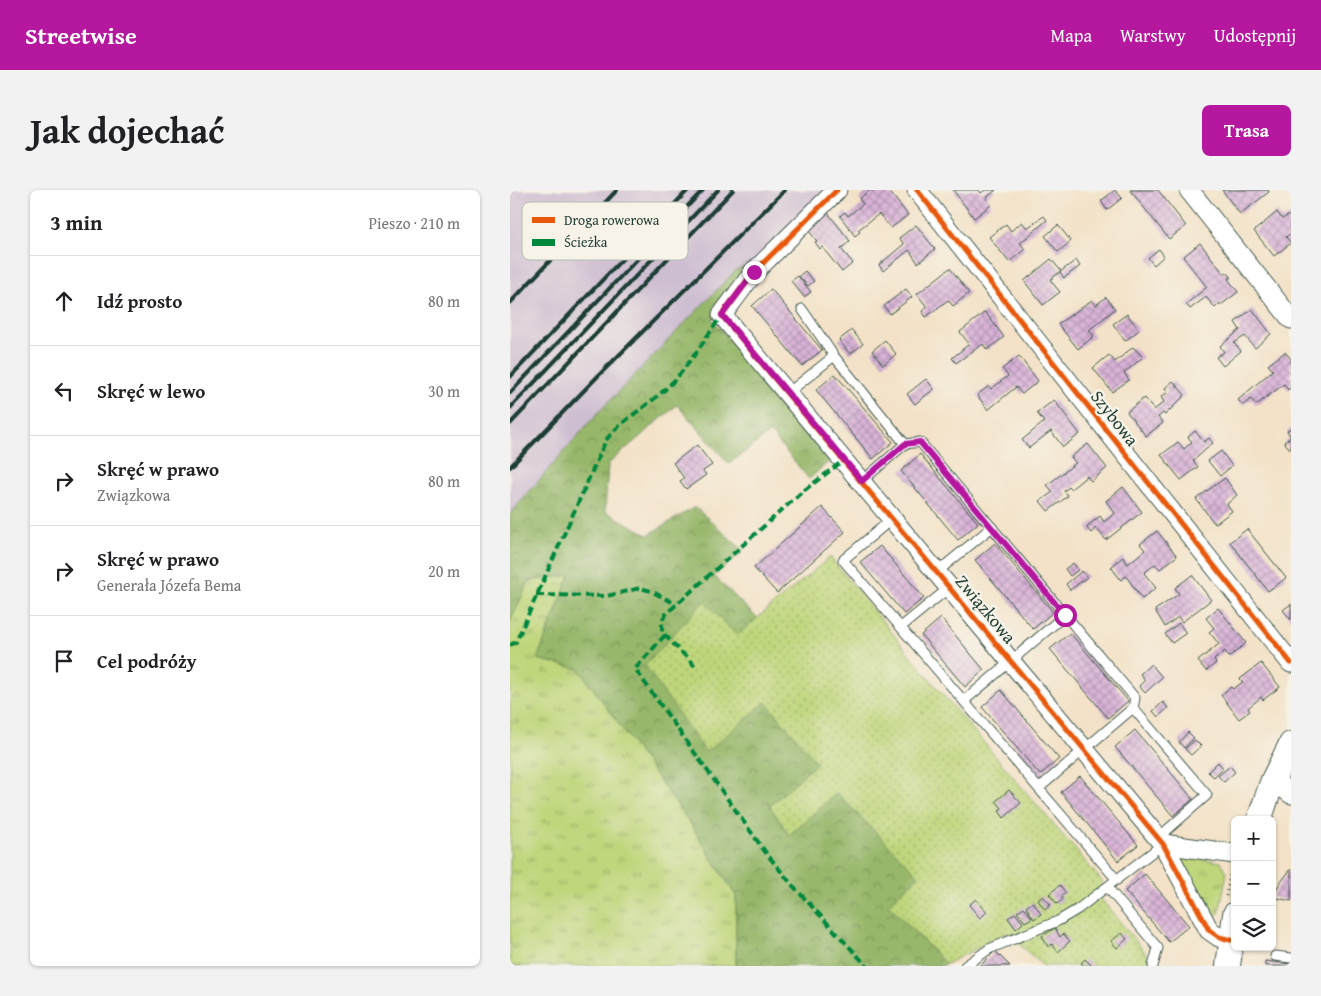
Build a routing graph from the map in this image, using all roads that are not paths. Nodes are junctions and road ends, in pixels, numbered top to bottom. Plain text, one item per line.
1 (837, 190) edge
2 (916, 190) edge
3 (1189, 190) edge
4 (802, 308) dead end
5 (1291, 319) edge
6 (834, 356) junction
7 (788, 393) junction
8 (905, 444) junction
9 (862, 481) junction
10 (893, 518) junction
11 (992, 527) junction
12 (937, 572) junction
13 (950, 587) junction
14 (1065, 615) junction
15 (901, 627) junction
16 (1011, 661) junction
17 (1291, 663) edge
18 (964, 701) junction
19 (1133, 708) junction
20 (1291, 744) edge
21 (1084, 750) junction
22 (1282, 787) edge
23 (1039, 788) junction
24 (1262, 816) edge
25 (1160, 841) junction
26 (1231, 853) edge
27 (1117, 880) junction
28 (1108, 888) junction
29 (1231, 940) joint
30 (1275, 956) dead end
31 (1291, 958) edge
32 (965, 966) edge
33 (1153, 966) edge
34 (1228, 966) edge

1 - 7 street, Związkowa
2 - 17 street, Szybowa
3 - 5 street
4 - 6 lane
6 - 7 lane
6 - 8 lane
7 - 9 street, Związkowa
8 - 9 lane
8 - 11 lane
9 - 10 street, Związkowa
10 - 12 street, Związkowa
10 - 15 lane
11 - 12 lane
11 - 14 lane
12 - 13 street, Związkowa
13 - 15 lane
13 - 16 street, Związkowa
14 - 16 lane
14 - 19 lane
15 - 18 lane
16 - 18 lane
16 - 21 street, Związkowa
18 - 23 lane
19 - 21 lane
19 - 25 lane
20 - 22 street
21 - 23 lane
21 - 25 street, Związkowa
22 - 24 street
23 - 27 lane
25 - 26 street
25 - 27 lane
25 - 29 street, Związkowa
27 - 28 lane
28 - 32 lane
28 - 33 lane
29 - 34 street
30 - 31 lane

